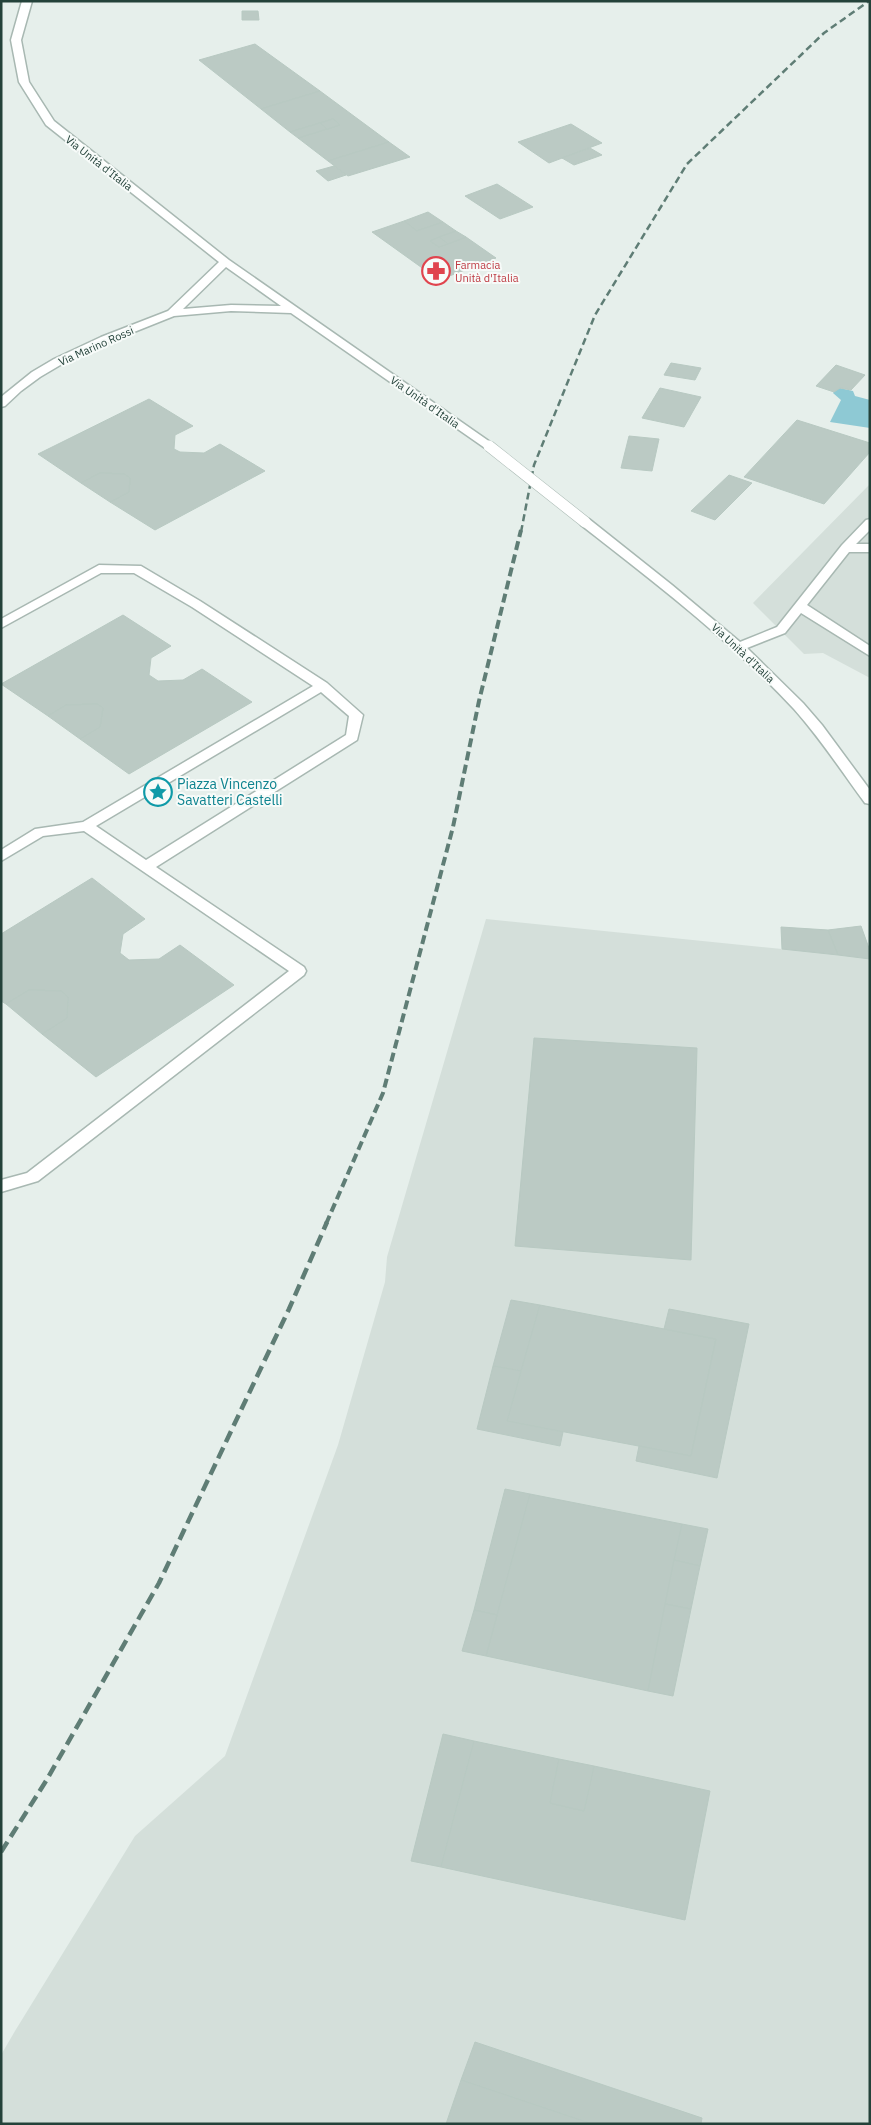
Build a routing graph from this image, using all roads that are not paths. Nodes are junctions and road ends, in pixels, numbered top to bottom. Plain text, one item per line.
1 (27, 1) edge
2 (225, 262) junction
3 (293, 310) junction
4 (172, 313) junction
5 (1, 404) edge
6 (870, 523) edge
7 (846, 548) junction
8 (870, 548) edge
9 (800, 606) junction
10 (1, 624) edge
11 (739, 647) junction
12 (870, 652) edge
13 (322, 686) junction
14 (870, 800) edge
15 (86, 826) junction
16 (1, 856) edge
17 (146, 867) junction
18 (1, 1186) edge

1 - 2 street, Via Unità d'Italia
2 - 3 street, Via Unità d'Italia
2 - 4 street, Via Marino Rossi
3 - 4 street, Via Marino Rossi
3 - 11 street, Via Unità d'Italia, bridge
4 - 5 street, Via Marino Rossi
6 - 7 street
7 - 8 street
7 - 9 street
9 - 11 street
9 - 12 street
10 - 13 street
11 - 14 street, Via Unità d'Italia
13 - 15 street
13 - 17 street
15 - 16 street
15 - 17 street
17 - 18 street

